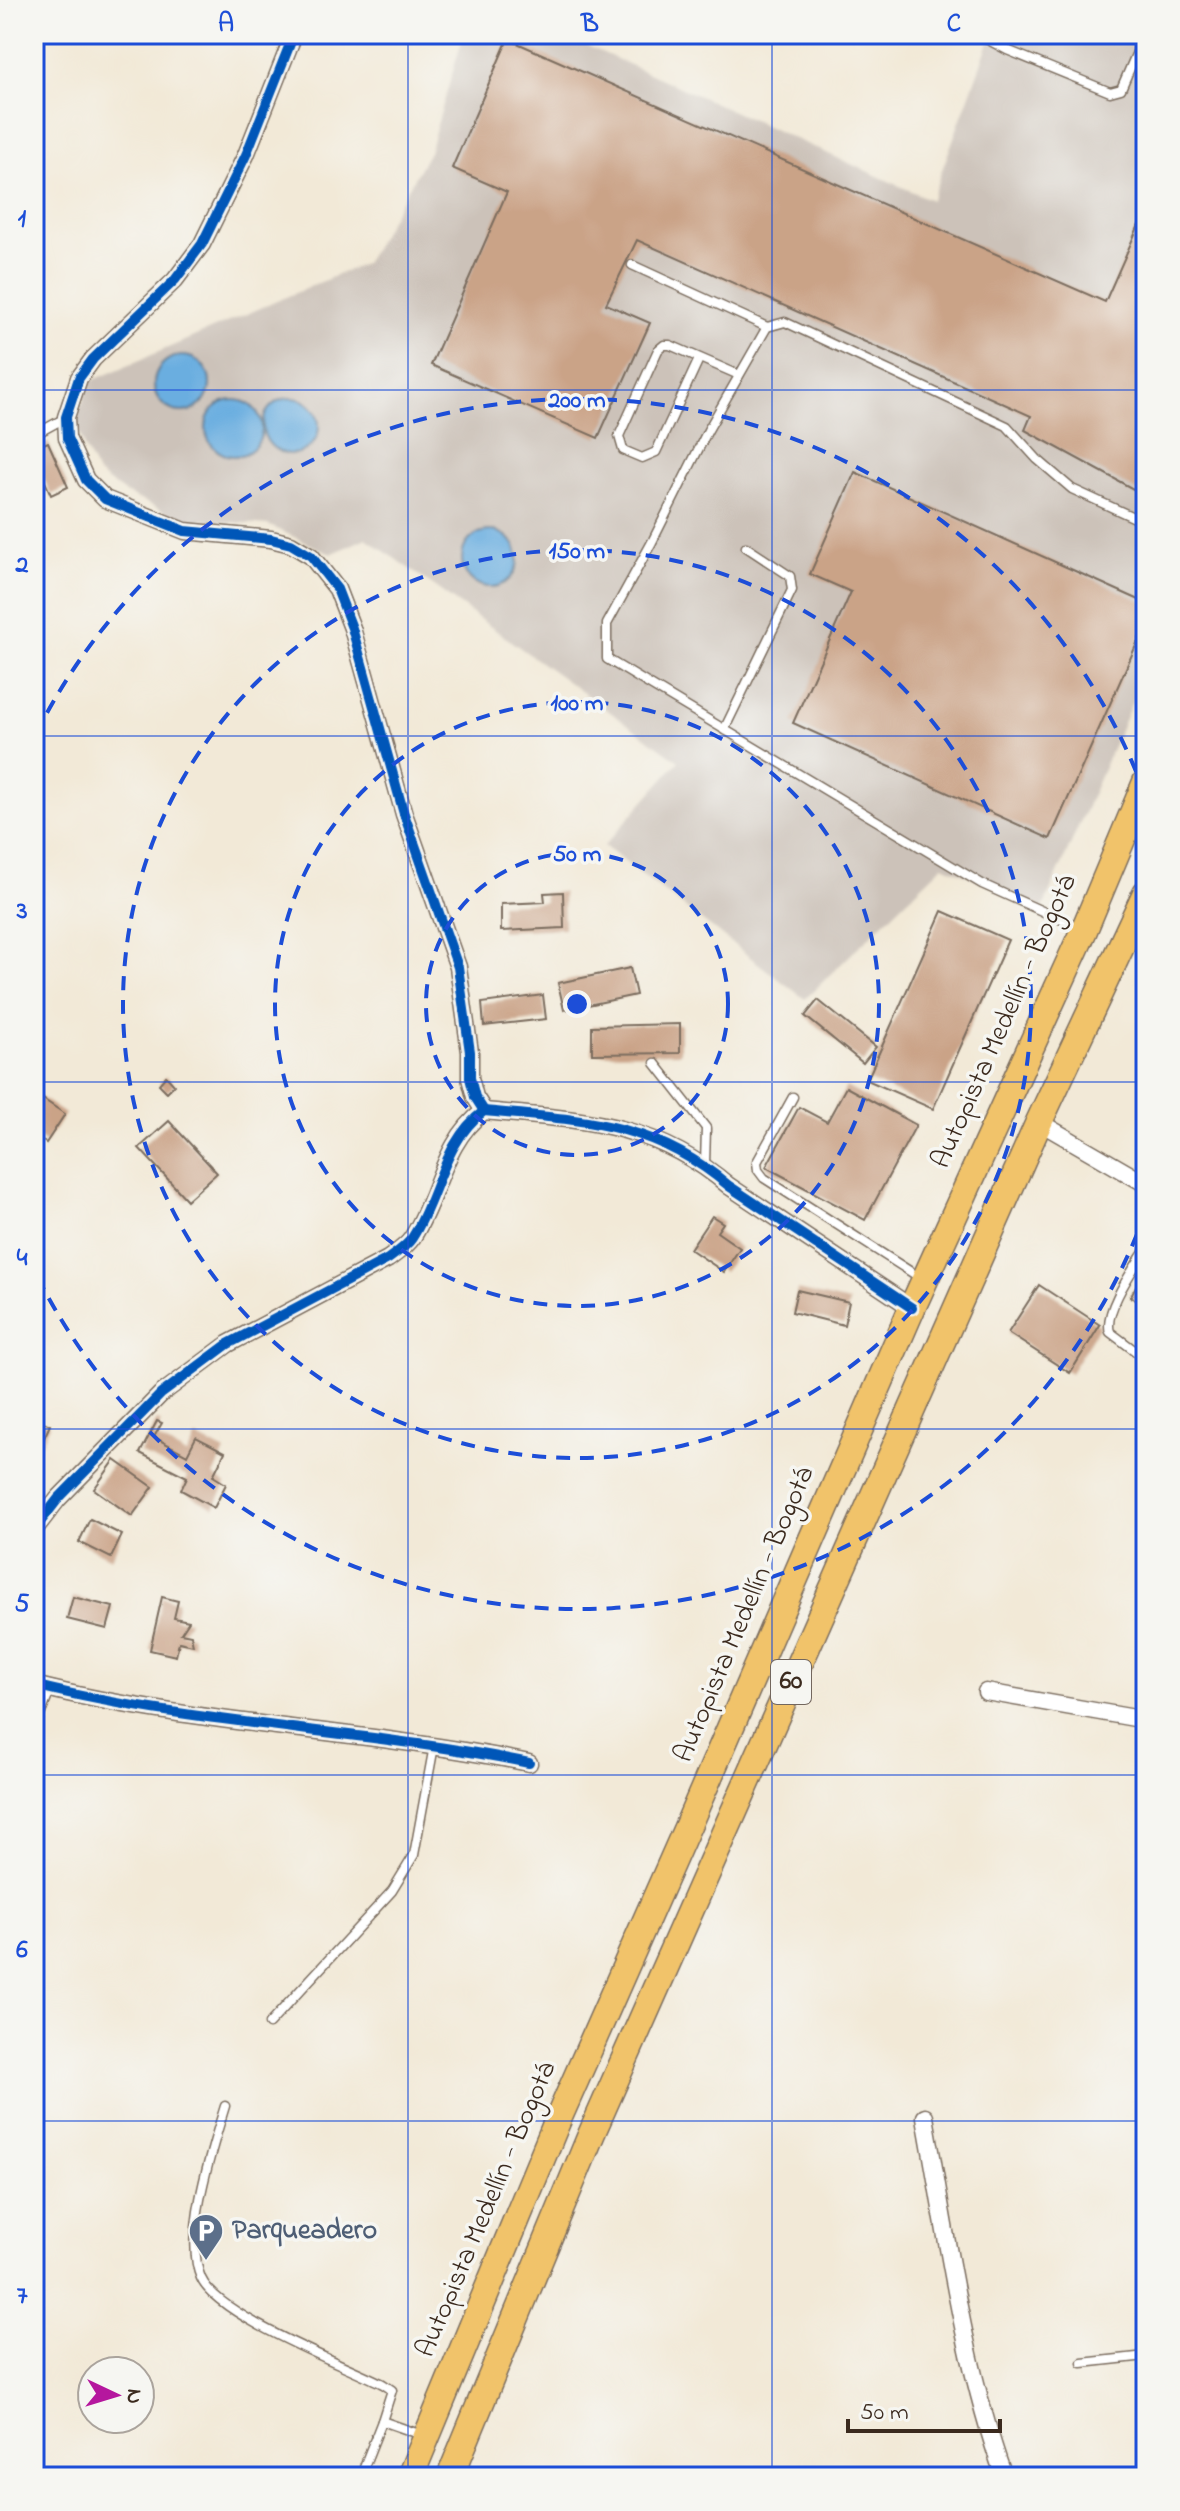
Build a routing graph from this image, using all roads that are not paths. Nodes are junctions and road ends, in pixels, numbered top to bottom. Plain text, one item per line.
1 (294, 34) edge
2 (977, 34) edge
3 (1143, 35) edge
4 (632, 265) dead end
5 (767, 327) junction
6 (699, 359) junction
7 (739, 375) junction
8 (66, 417) junction
9 (34, 435) edge
10 (1146, 523) edge
11 (746, 547) dead end
12 (724, 730) junction
13 (1143, 785) edge
14 (1146, 893) edge
15 (1084, 930) junction
16 (655, 1063) dead end
17 (793, 1097) dead end
18 (484, 1111) junction
19 (1039, 1122) junction
20 (705, 1165) junction
21 (1146, 1184) edge
22 (1146, 1249) edge
23 (925, 1280) junction
24 (912, 1308) junction
25 (1146, 1359) edge
26 (34, 1530) edge
27 (42, 1687) edge
28 (986, 1692) dead end
29 (1146, 1720) edge
30 (34, 1730) edge
31 (434, 1745) junction
32 (529, 1763) dead end
33 (269, 2024) dead end
34 (225, 2106) dead end
35 (925, 2117) dead end
36 (1146, 2356) edge
37 (1082, 2363) dead end
38 (382, 2421) junction
39 (426, 2437) junction
40 (360, 2477) edge
41 (410, 2477) edge
42 (450, 2477) edge
43 (1004, 2477) edge

1 - 8 street
2 - 3 lane
4 - 5 lane
5 - 7 lane
5 - 10 lane
6 - 6 lane
6 - 7 lane
7 - 12 lane
8 - 9 lane
8 - 18 street
11 - 12 lane
12 - 15 lane
13 - 15 highway, Autopista Medellín - Bogotá / 60
14 - 19 highway, 60
15 - 23 highway, Autopista Medellín - Bogotá / 60
16 - 20 lane
17 - 23 lane
18 - 20 street
18 - 26 street
19 - 21 street
19 - 42 highway, 60
20 - 24 street
22 - 25 lane
23 - 24 highway, Autopista Medellín - Bogotá / 60
24 - 39 highway, Autopista Medellín - Bogotá / 60
27 - 30 lane
27 - 31 street
28 - 29 street
31 - 32 street
31 - 33 lane
34 - 38 lane
35 - 43 street
36 - 37 lane
38 - 39 lane
38 - 40 lane
39 - 41 highway, Autopista Medellín - Bogotá / 60

